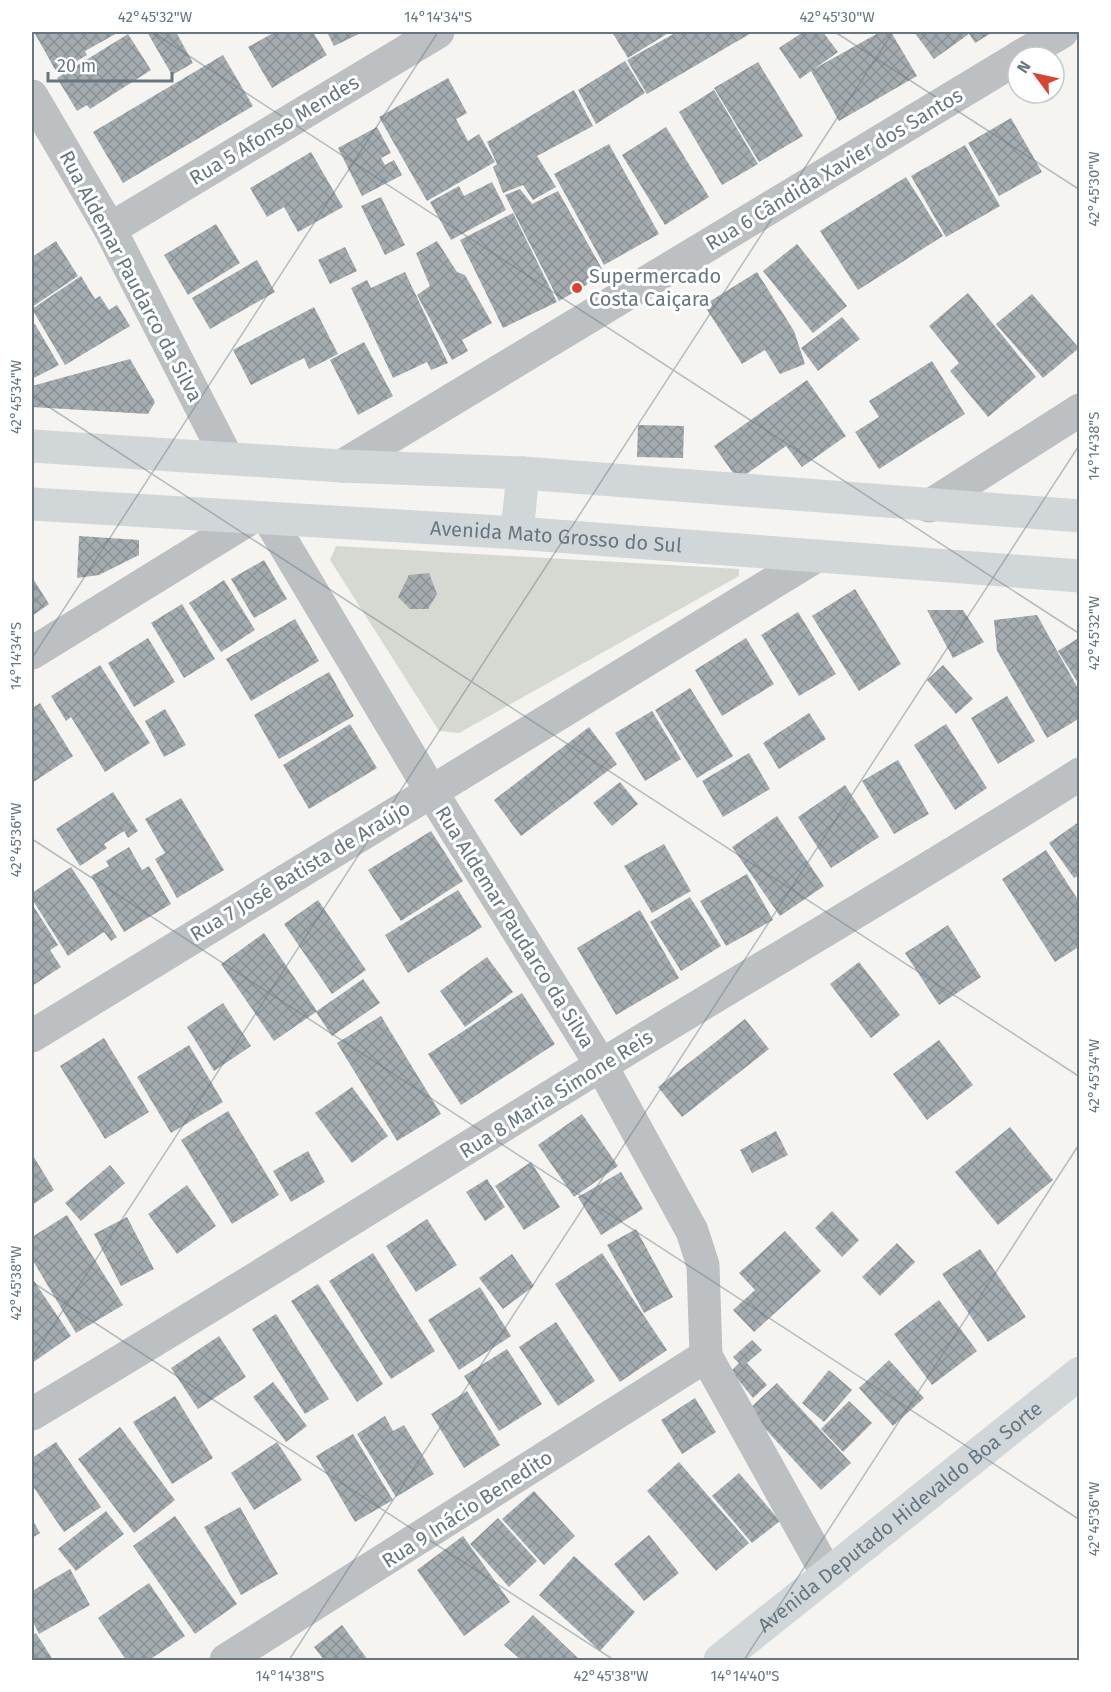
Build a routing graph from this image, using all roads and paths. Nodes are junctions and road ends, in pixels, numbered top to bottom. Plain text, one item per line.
1 (438, 32) edge
2 (1062, 32) edge
3 (1040, 45) edge
4 (1006, 65) edge
5 (32, 96) edge
6 (110, 229) junction
7 (1080, 410) edge
8 (32, 446) edge
9 (227, 458) junction
10 (342, 466) junction
11 (523, 473) junction
12 (32, 504) edge
13 (929, 506) junction
14 (1080, 516) edge
15 (260, 518) junction
16 (518, 533) junction
17 (815, 557) junction
18 (1080, 576) edge
19 (32, 653) edge
20 (1080, 774) edge
21 (431, 792) junction
22 (32, 1036) edge
23 (601, 1065) junction
24 (706, 1356) junction
25 (1080, 1373) edge
26 (32, 1414) edge
27 (827, 1574) junction
28 (226, 1660) edge
29 (720, 1660) edge

1 - 6 street, Rua 5 Afonso Mendes
2 - 3 street, Rua 6 Cândida Xavier dos Santos
4 - 10 street, Rua 6 Cândida Xavier dos Santos
5 - 6 street, Rua Aldemar Paudarco da Silva
6 - 9 street, Rua Aldemar Paudarco da Silva
7 - 13 street
8 - 9 main road
9 - 10 main road
10 - 11 main road
11 - 13 main road
11 - 16 main road
12 - 15 main road, Avenida Mato Grosso do Sul
13 - 14 main road
15 - 16 main road, Avenida Mato Grosso do Sul
15 - 19 street
15 - 21 street, Rua Aldemar Paudarco da Silva
16 - 17 main road, Avenida Mato Grosso do Sul
17 - 18 main road, Avenida Mato Grosso do Sul
17 - 21 street, Rua 7 José Batista de Araújo
20 - 23 street, Rua 8 Maria Simone Reis
21 - 22 street, Rua 7 José Batista de Araújo
21 - 23 street, Rua Aldemar Paudarco da Silva
23 - 24 street, Rua Aldemar Paudarco da Silva
23 - 26 street, Rua 8 Maria Simone Reis
24 - 27 street, Rua Aldemar Paudarco da Silva
24 - 28 street, Rua 9 Inácio Benedito
25 - 27 main road, Avenida Deputado Hidevaldo Boa Sorte
27 - 29 main road, Avenida Deputado Hidevaldo Boa Sorte

